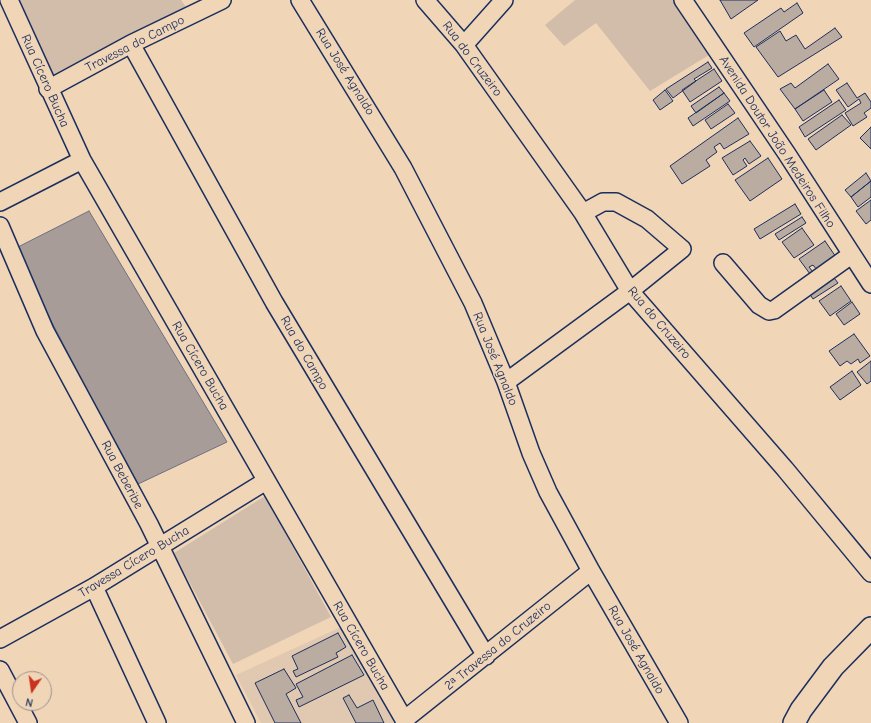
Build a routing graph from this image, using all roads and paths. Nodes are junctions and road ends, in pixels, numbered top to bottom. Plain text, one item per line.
1 (9, 0) edge
2 (222, 0) edge
3 (300, 0) edge
4 (425, 0) edge
5 (504, 0) edge
6 (683, 0) edge
7 (131, 44) junction
8 (464, 45) junction
9 (48, 89) junction
10 (82, 160) junction
11 (0, 202) edge
12 (583, 213) junction
13 (0, 226) edge
14 (851, 255) junction
15 (723, 263) dead end
16 (871, 284) edge
17 (630, 291) junction
18 (506, 382) junction
19 (266, 480) junction
20 (159, 547) junction
21 (591, 571) junction
22 (871, 572) edge
23 (94, 587) junction
24 (871, 628) edge
25 (0, 639) edge
26 (486, 656) junction
27 (0, 670) edge
28 (405, 722) edge
29 (28, 723) edge
30 (157, 723) edge
31 (246, 723) edge
32 (679, 723) edge
33 (794, 723) edge

1 - 9 street, Rua Cícero Bucha
2 - 7 street, Travessa do Campo
3 - 18 street, Rua José Agnaldo
4 - 8 street, Rua do Cruzeiro
5 - 8 street
6 - 14 street, Avenida Doutor João Medeiros Filho
7 - 9 street, Travessa do Campo
7 - 26 street, Rua do Campo
8 - 12 street, Rua do Cruzeiro
9 - 10 street, Rua Cícero Bucha
10 - 11 street
10 - 19 street, Rua Cícero Bucha
12 - 17 street, Rua do Cruzeiro
12 - 17 street
13 - 20 street, Rua Beberibe
14 - 15 street
14 - 16 street, Avenida Doutor João Medeiros Filho
17 - 18 street
17 - 22 street, Rua do Cruzeiro
18 - 21 street, Rua José Agnaldo
19 - 20 street, Travessa Cícero Bucha
19 - 28 street, Rua Cícero Bucha
20 - 23 street, Travessa Cícero Bucha
20 - 31 street, Rua Beberibe
21 - 26 street, 2ᵃ Travessa do Cruzeiro
21 - 32 street, Rua José Agnaldo
23 - 25 street, Travessa Cícero Bucha
23 - 30 street
24 - 33 main road
26 - 28 street, 2ᵃ Travessa do Cruzeiro
27 - 29 street

